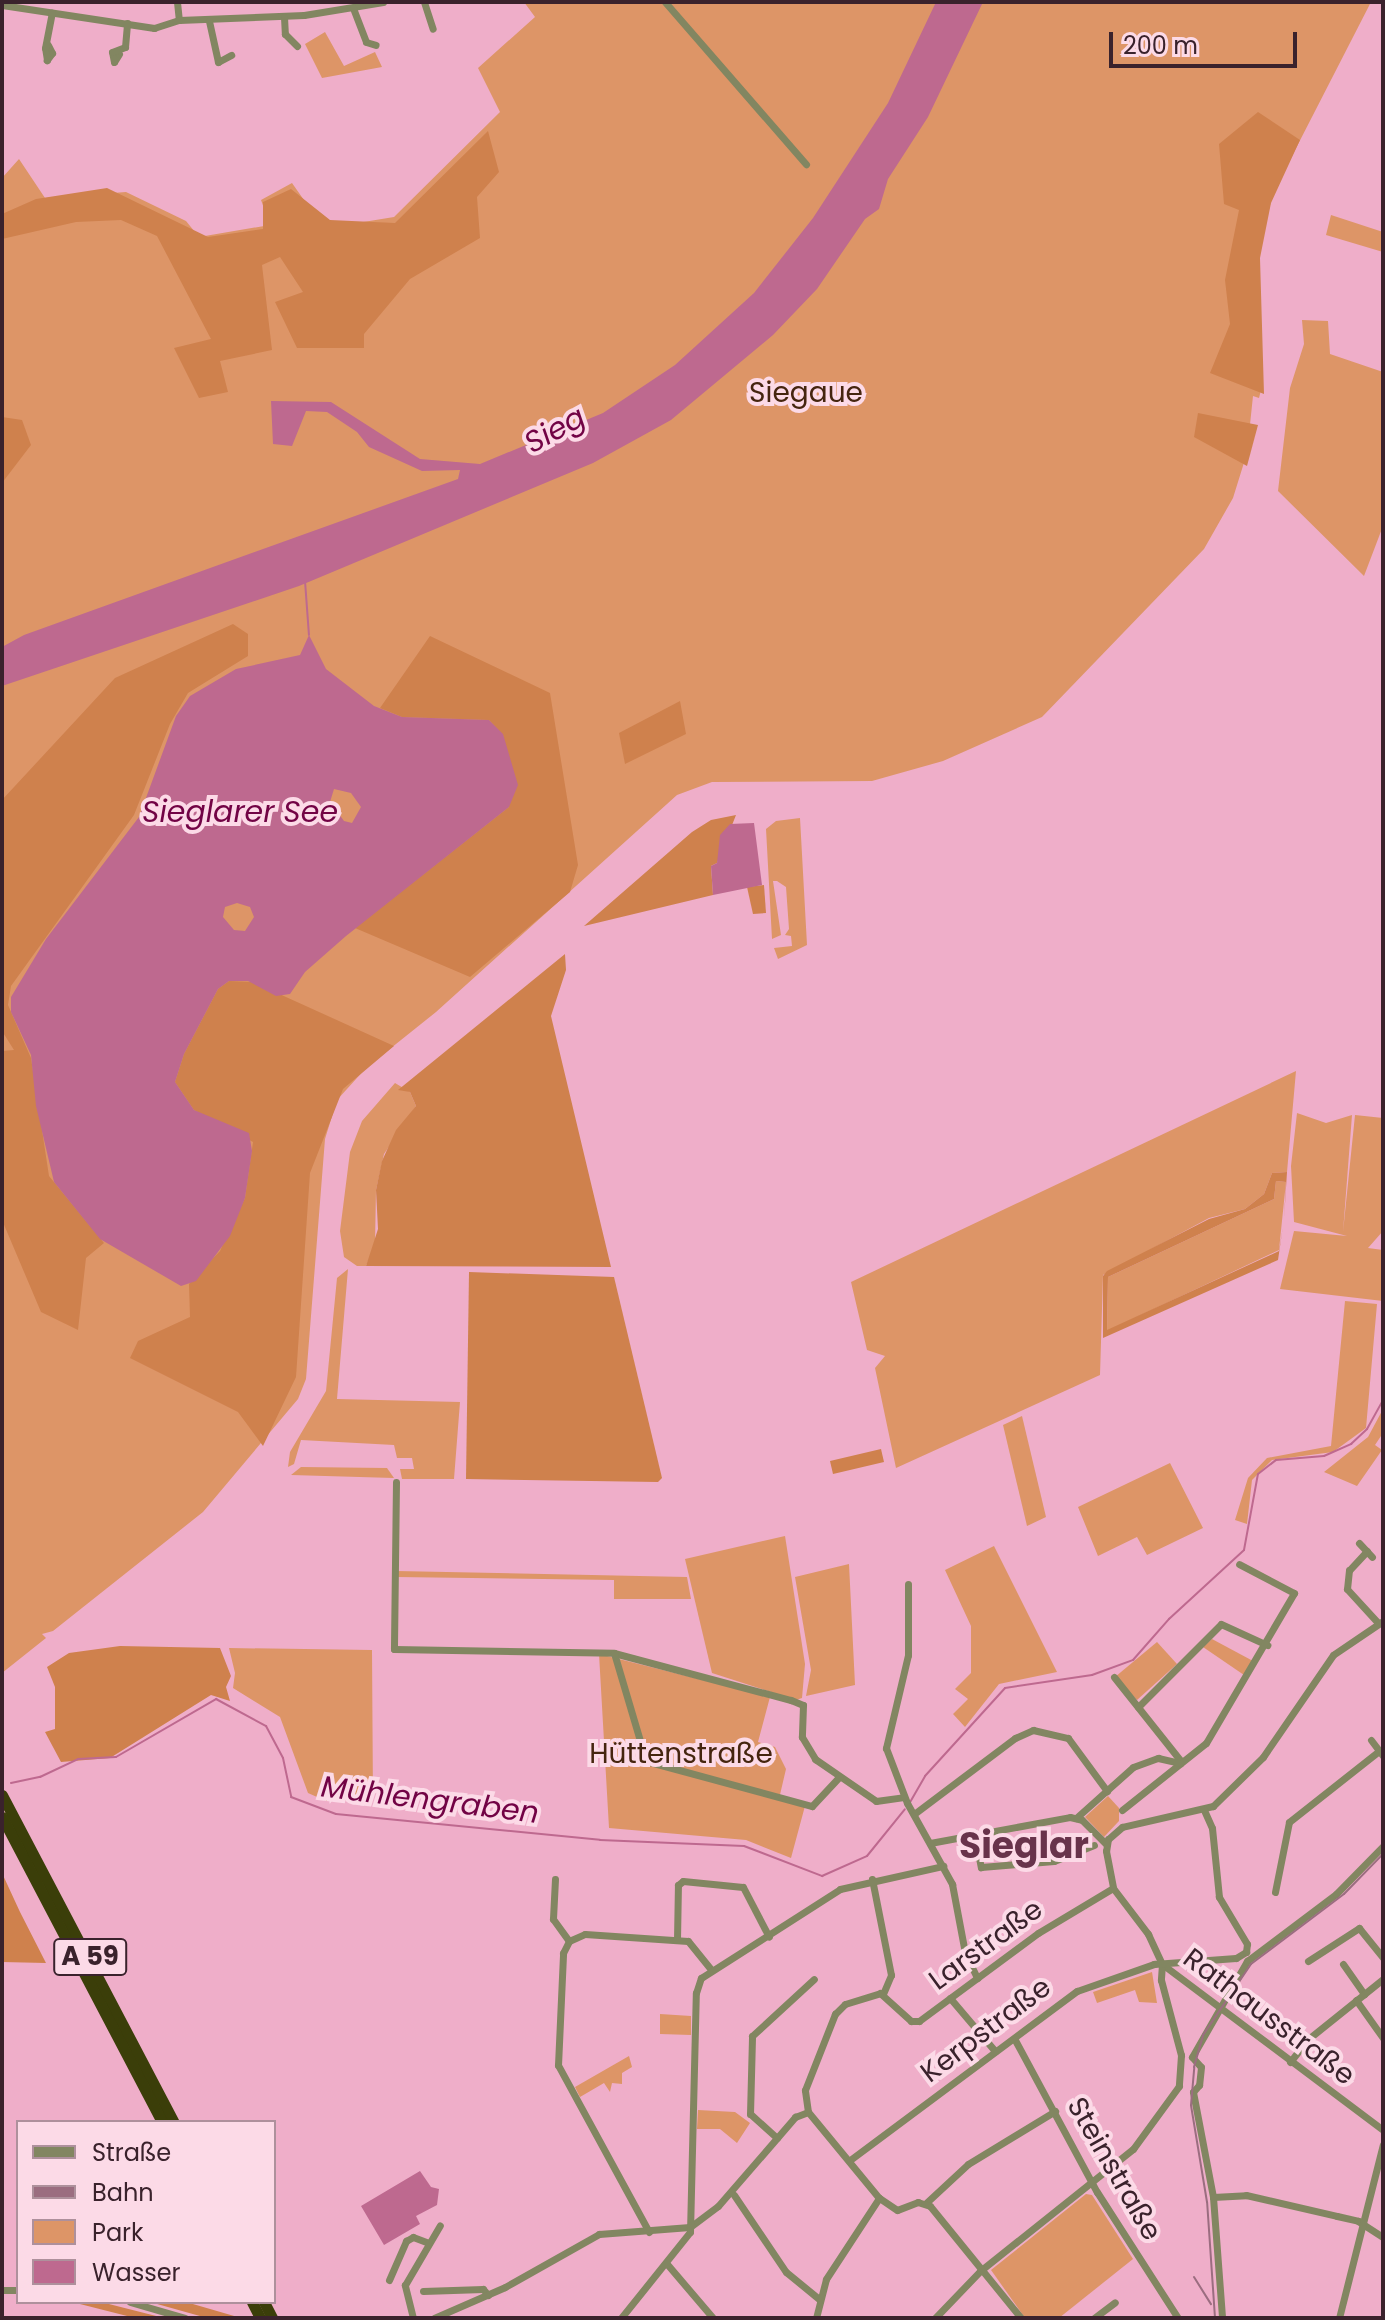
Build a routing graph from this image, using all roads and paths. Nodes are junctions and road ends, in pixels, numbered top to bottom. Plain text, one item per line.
1 (177, 2) edge
2 (383, 2) edge
3 (424, 2) edge
4 (665, 2) edge
5 (2, 5) edge
6 (353, 8) junction
7 (49, 9) edge
8 (284, 17) junction
9 (179, 20) junction
10 (209, 21) junction
11 (127, 23) junction
12 (433, 29) dead end
13 (48, 45) dead end
14 (376, 45) dead end
15 (297, 46) dead end
16 (119, 54) dead end
17 (231, 55) dead end
18 (806, 164) dead end
19 (396, 1482) dead end
20 (1359, 1543) dead end
21 (1239, 1564) dead end
22 (908, 1584) dead end
23 (1381, 1622) edge
24 (1267, 1645) junction
25 (614, 1653) junction
26 (1114, 1677) dead end
27 (1138, 1707) junction
28 (1371, 1740) dead end
29 (1381, 1753) edge
30 (1180, 1761) junction
31 (839, 1777) junction
32 (1107, 1791) junction
33 (2, 1795) edge
34 (909, 1806) junction
35 (1122, 1810) dead end
36 (1204, 1810) junction
37 (2, 1817) edge
38 (1076, 1818) junction
39 (974, 1832) junction
40 (930, 1843) junction
41 (1106, 1844) junction
42 (1094, 1845) dead end
43 (1383, 1846) edge
44 (943, 1866) junction
45 (555, 1879) dead end
46 (872, 1879) junction
47 (1113, 1888) junction
48 (1275, 1892) dead end
49 (769, 1937) junction
50 (677, 1940) junction
51 (569, 1941) junction
52 (1383, 1958) edge
53 (1308, 1961) dead end
54 (1162, 1964) junction
55 (1343, 1964) dead end
56 (710, 1968) junction
57 (977, 1978) junction
58 (814, 1979) dead end
59 (1383, 1979) edge
60 (883, 1994) junction
61 (1364, 1994) junction
62 (950, 1998) junction
63 (1356, 2000) junction
64 (1216, 2006) junction
65 (1383, 2038) edge
66 (1015, 2040) junction
67 (995, 2051) junction
68 (1192, 2057) junction
69 (1181, 2061) junction
70 (1290, 2062) junction
71 (1179, 2086) junction
72 (1193, 2092) junction
73 (1055, 2111) junction
74 (808, 2112) junction
75 (161, 2120) edge
76 (173, 2120) edge
77 (1383, 2130) edge
78 (777, 2138) junction
79 (1383, 2144) edge
80 (850, 2160) junction
81 (1093, 2183) junction
82 (734, 2195) dead end
83 (1213, 2197) junction
84 (879, 2198) junction
85 (926, 2203) junction
86 (1362, 2224) junction
87 (440, 2225) dead end
88 (690, 2227) junction
89 (649, 2232) junction
90 (1383, 2237) edge
91 (429, 2243) junction
92 (667, 2264) junction
93 (980, 2271) junction
94 (389, 2280) dead end
95 (423, 2291) dead end
96 (488, 2295) junction
97 (819, 2299) junction
98 (1115, 2302) dead end
99 (136, 2304) edge
100 (175, 2316) edge
101 (185, 2318) edge
102 (413, 2318) edge
103 (434, 2318) edge
104 (621, 2318) edge
105 (713, 2318) edge
106 (816, 2318) edge
107 (935, 2318) edge
108 (1021, 2318) edge
109 (1094, 2318) edge
110 (1178, 2318) edge
111 (1222, 2318) edge
112 (1339, 2318) edge

1 - 9 street
2 - 6 street
3 - 12 street
4 - 18 street
5 - 7 street
6 - 8 street
6 - 14 street
7 - 11 street
7 - 13 street
8 - 10 street
8 - 15 street
9 - 10 street
9 - 11 street
10 - 17 street
11 - 16 street
19 - 25 street
20 - 23 street
21 - 24 street
22 - 34 street
23 - 36 street
24 - 27 street
24 - 30 street
25 - 31 street
25 - 31 street
26 - 27 street
27 - 30 street
28 - 29 street
29 - 48 street
30 - 32 street
30 - 35 street
31 - 34 street
32 - 34 street
32 - 38 street
33 - 76 highway, A 59
34 - 40 street
36 - 41 street
36 - 54 street, Kerpstraße
37 - 75 highway, A 59
38 - 39 street
38 - 41 street
39 - 40 street
39 - 42 street
40 - 44 street
41 - 47 street
43 - 64 street
44 - 46 street
44 - 57 street
45 - 51 street
46 - 49 street
46 - 60 street
47 - 54 street, Rathausstraße
47 - 57 street, Larstraße
49 - 50 street
49 - 56 street
50 - 51 street
50 - 56 street
51 - 89 street
52 - 53 street
54 - 64 street, Rathausstraße
54 - 66 street, Kerpstraße
54 - 69 street
55 - 61 street
56 - 88 street
57 - 62 street, Larstraße
58 - 78 street
59 - 61 street
60 - 62 street, Larstraße
60 - 74 street
61 - 63 street
62 - 67 street
63 - 65 street
63 - 70 street
64 - 68 street
64 - 70 street, Rathausstraße
66 - 67 street, Kerpstraße
66 - 73 street, Steinstraße
67 - 80 street, Kerpstraße
68 - 69 street
68 - 72 street
69 - 71 street
70 - 77 street, Rathausstraße
71 - 72 street
71 - 81 street
72 - 83 street
73 - 81 street, Steinstraße
73 - 85 street
74 - 78 street
74 - 80 street
78 - 88 street
79 - 86 street
80 - 84 street
81 - 93 street
81 - 110 street, Steinstraße
82 - 97 street
83 - 86 street
83 - 111 street
84 - 85 street
84 - 97 street
85 - 93 street
86 - 90 street
86 - 112 street
87 - 91 street
88 - 89 street
88 - 92 street
89 - 96 street
91 - 94 street
91 - 102 street
92 - 104 street
92 - 105 street
93 - 107 street
93 - 108 street
95 - 96 street
96 - 103 street
97 - 106 street
98 - 109 street
99 - 100 street
100 - 101 street

